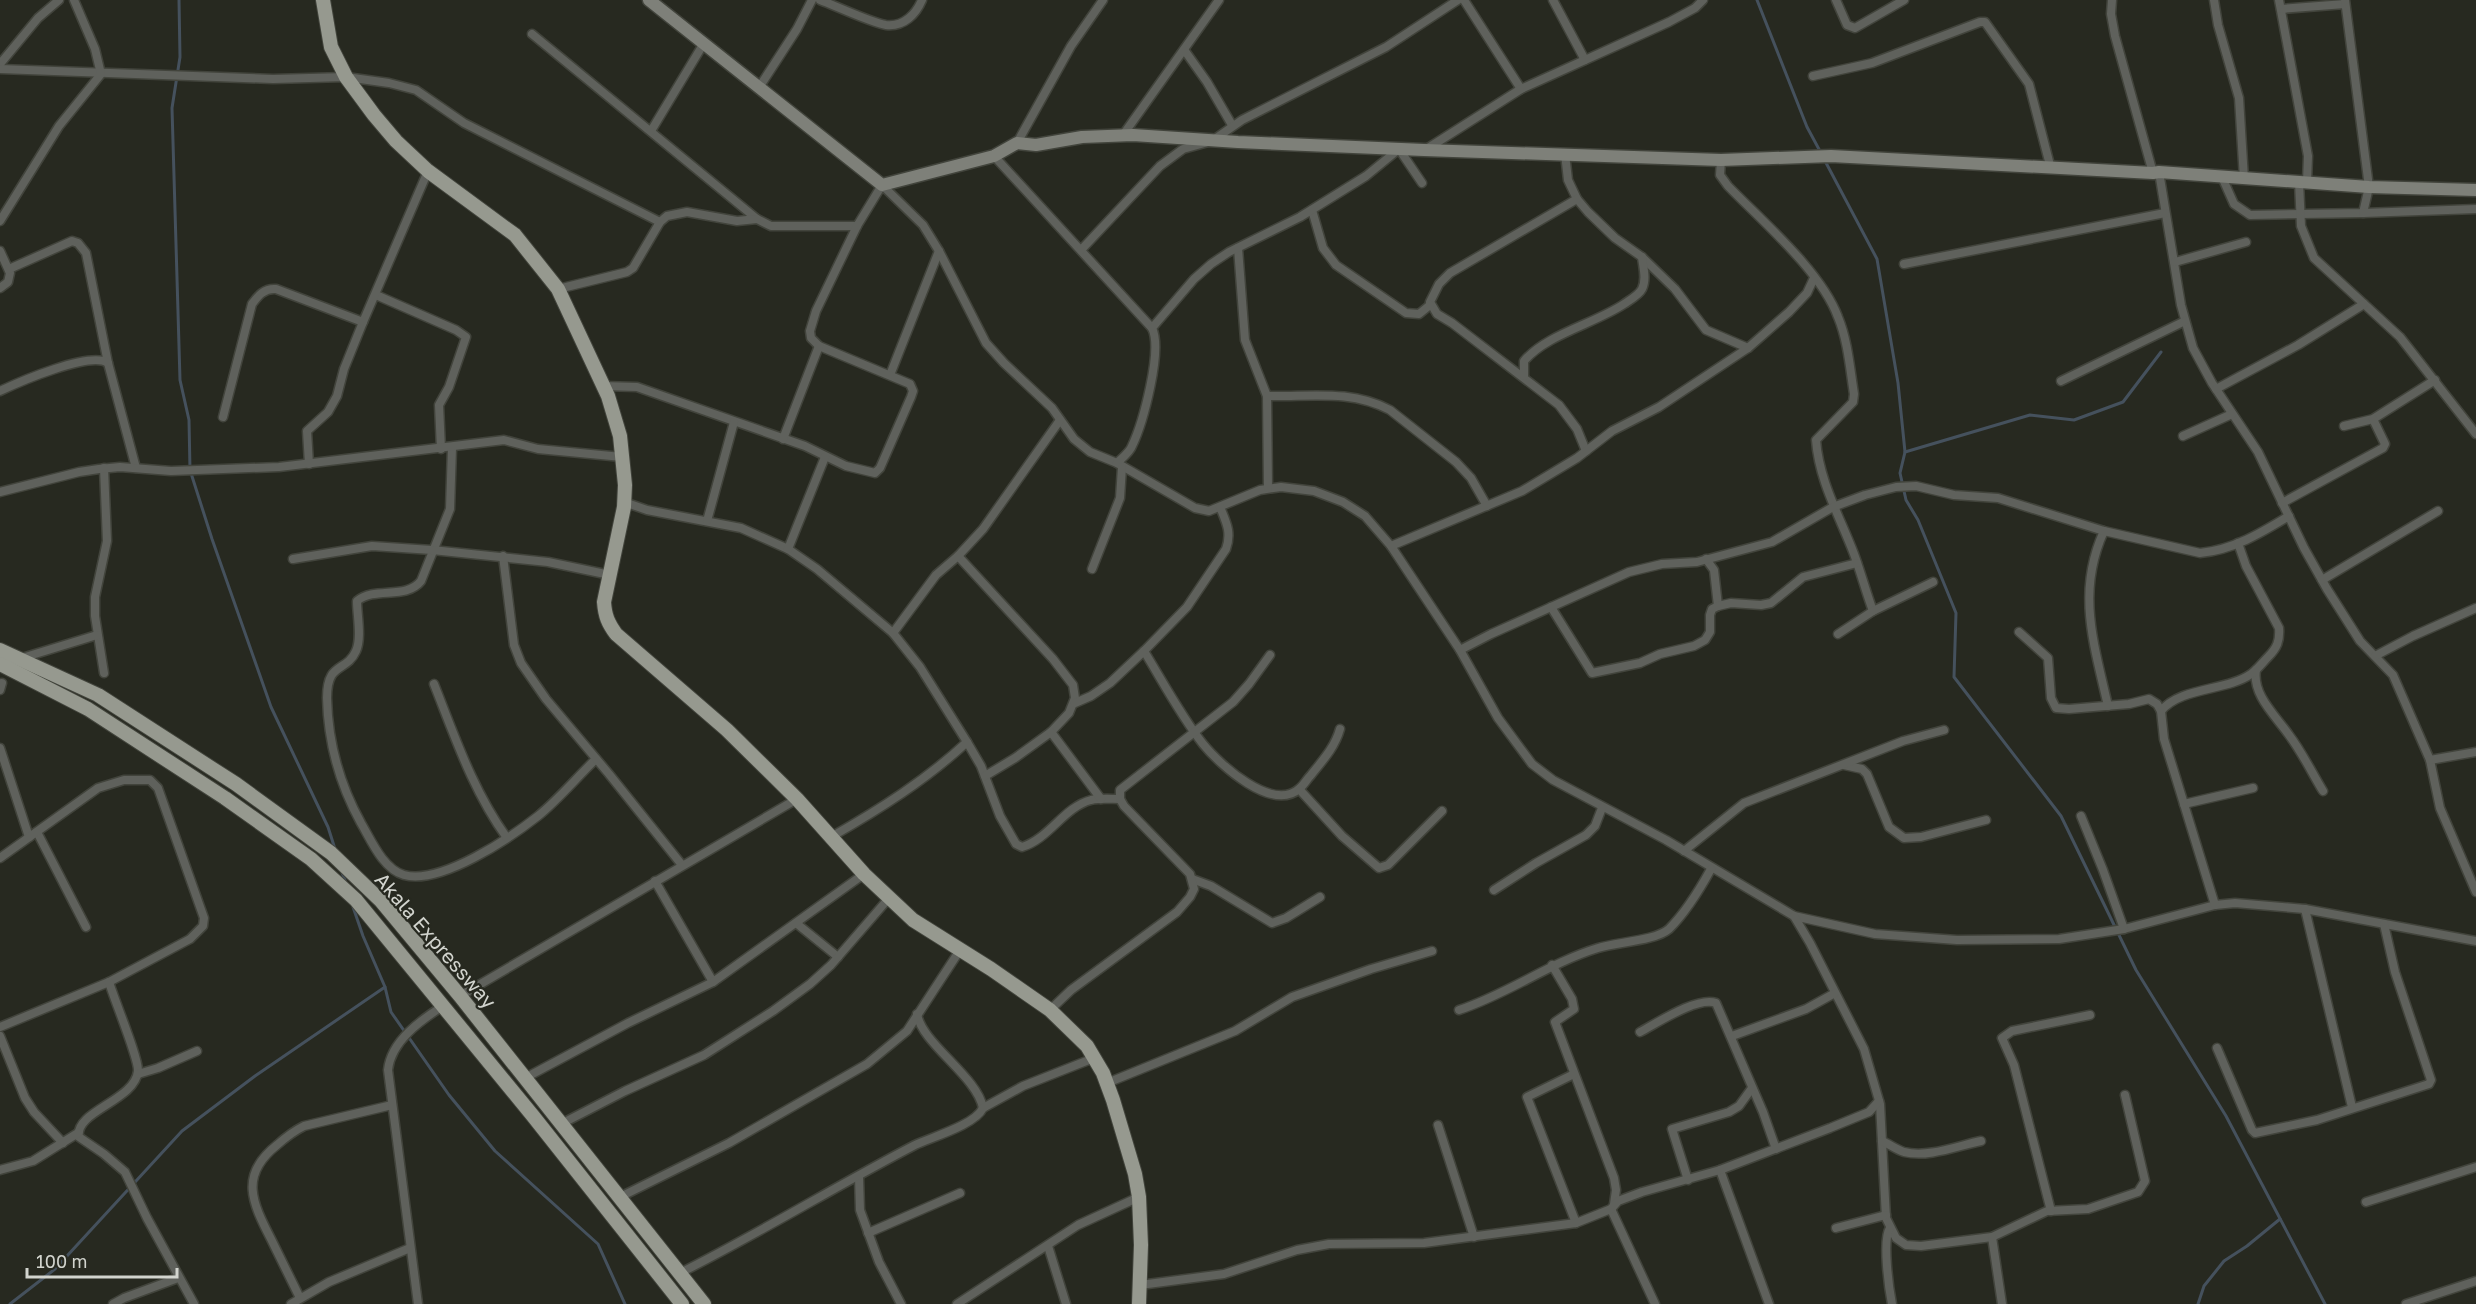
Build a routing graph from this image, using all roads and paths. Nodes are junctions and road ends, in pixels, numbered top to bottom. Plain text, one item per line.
1 (59, 0) edge
2 (74, 0) edge
3 (323, 0) edge
4 (649, 0) edge
5 (812, 0) edge
6 (820, 0) edge
7 (922, 0) edge
8 (1103, 0) edge
9 (1219, 0) edge
10 (1458, 0) edge
11 (1464, 0) edge
12 (1553, 0) edge
13 (1703, 0) edge
14 (1836, 0) edge
15 (1904, 0) edge
16 (2112, 0) edge
17 (2214, 0) edge
18 (2345, 2) edge
19 (1693, 4) edge
20 (2280, 4) edge
21 (532, 34) dead end
22 (704, 43) junction
23 (1185, 51) junction
24 (1585, 60) junction
25 (0, 64) edge
26 (0, 69) edge
27 (101, 74) junction
28 (1813, 76) dead end
29 (346, 77) junction
30 (760, 86) junction
31 (1521, 89) junction
32 (1232, 125) junction
33 (651, 131) junction
34 (1123, 135) junction
35 (1212, 141) junction
36 (1017, 143) junction
37 (1399, 149) junction
38 (1424, 150) junction
39 (1565, 154) junction
40 (994, 156) junction
41 (1721, 160) junction
42 (2051, 169) junction
43 (428, 171) junction
44 (2156, 172) junction
45 (2222, 177) junction
46 (2244, 178) junction
47 (2303, 182) junction
48 (1422, 183) dead end
49 (882, 185) junction
50 (2369, 187) junction
51 (2476, 190) edge
52 (1577, 199) junction
53 (2476, 209) edge
54 (1312, 210) junction
55 (2165, 213) junction
56 (2363, 213) junction
57 (2301, 215) junction
58 (757, 219) junction
59 (0, 221) edge
60 (660, 222) junction
61 (856, 226) junction
62 (2246, 242) dead end
63 (1238, 248) junction
64 (1082, 250) junction
65 (0, 251) edge
66 (939, 251) junction
67 (1642, 257) junction
68 (2175, 262) junction
69 (1904, 264) dead end
70 (9, 269) junction
71 (1814, 278) junction
72 (0, 288) edge
73 (558, 289) junction
74 (376, 295) junction
75 (2364, 304) junction
76 (1430, 305) junction
77 (2185, 321) junction
78 (363, 322) junction
79 (1152, 328) junction
80 (819, 346) junction
81 (1748, 348) junction
82 (108, 363) junction
83 (890, 375) junction
84 (1524, 376) junction
85 (2435, 380) junction
86 (2061, 381) dead end
87 (603, 386) junction
88 (2216, 389) junction
89 (0, 391) edge
90 (1266, 396) junction
91 (2232, 414) junction
92 (223, 417) dead end
93 (2373, 419) junction
94 (1060, 420) junction
95 (734, 422) junction
96 (2344, 426) dead end
97 (2476, 434) edge
98 (2183, 436) dead end
99 (783, 439) junction
100 (441, 448) junction
101 (452, 448) junction
102 (1586, 451) junction
103 (622, 457) junction
104 (825, 457) junction
105 (309, 464) junction
106 (1119, 465) junction
107 (104, 468) junction
108 (136, 468) junction
109 (1268, 488) junction
110 (0, 492) edge
111 (624, 502) junction
112 (2282, 503) junction
113 (1487, 506) junction
114 (1220, 507) junction
115 (1833, 507) junction
116 (2438, 511) dead end
117 (2289, 516) junction
118 (706, 521) junction
119 (2104, 531) junction
120 (2238, 543) junction
121 (1391, 546) junction
122 (788, 549) junction
123 (432, 550) junction
124 (503, 556) junction
125 (958, 556) junction
126 (293, 559) dead end
127 (1706, 559) junction
128 (1857, 563) junction
129 (1092, 569) dead end
130 (610, 575) junction
131 (2322, 580) junction
132 (1933, 582) dead end
133 (1718, 606) junction
134 (1551, 607) junction
135 (2476, 608) edge
136 (1873, 611) junction
137 (2019, 632) dead end
138 (893, 633) junction
139 (1838, 634) dead end
140 (98, 635) junction
141 (0, 650) edge
142 (1460, 650) junction
143 (1144, 651) junction
144 (1270, 655) dead end
145 (2374, 656) junction
146 (22, 658) junction
147 (0, 664) edge
148 (2256, 669) junction
149 (104, 673) dead end
150 (2242, 678) junction
151 (2254, 681) junction
152 (434, 684) dead end
153 (1075, 703) junction
154 (2108, 706) junction
155 (2161, 707) junction
156 (1340, 729) dead end
157 (1944, 730) dead end
158 (1051, 732) junction
159 (1194, 732) junction
160 (967, 742) junction
161 (0, 748) edge
162 (2476, 752) edge
163 (597, 759) junction
164 (2430, 760) junction
165 (1844, 765) junction
166 (985, 776) junction
167 (2253, 788) dead end
168 (1299, 789) junction
169 (2324, 791) dead end
170 (797, 799) junction
171 (1101, 799) junction
172 (1120, 799) junction
173 (2184, 804) junction
174 (1602, 808) junction
175 (1442, 811) dead end
176 (2081, 816) dead end
177 (1986, 820) dead end
178 (33, 834) junction
179 (831, 837) junction
180 (507, 838) junction
181 (1684, 851) junction
182 (0, 858) edge
183 (682, 866) junction
184 (1712, 869) junction
185 (864, 874) junction
186 (1192, 879) junction
187 (655, 881) junction
188 (1494, 890) dead end
189 (2476, 892) edge
190 (1320, 897) dead end
191 (889, 898) junction
192 (381, 901) junction
193 (2215, 905) junction
194 (2306, 909) junction
195 (368, 912) junction
196 (1794, 916) junction
197 (796, 924) junction
198 (2384, 924) junction
199 (86, 927) dead end
200 (2124, 929) junction
201 (2476, 941) edge
202 (960, 950) junction
203 (1432, 951) dead end
204 (838, 957) junction
205 (1552, 966) junction
206 (109, 982) junction
207 (713, 982) junction
208 (1835, 993) junction
209 (460, 996) junction
210 (443, 1005) junction
211 (1050, 1010) junction
212 (1460, 1010) dead end
213 (916, 1014) junction
214 (2090, 1015) dead end
215 (0, 1027) edge
216 (1640, 1032) dead end
217 (0, 1036) edge
218 (1732, 1036) junction
219 (2217, 1048) dead end
220 (197, 1051) dead end
221 (1094, 1058) junction
222 (138, 1074) junction
223 (1574, 1074) junction
224 (525, 1078) junction
225 (1107, 1083) junction
226 (1752, 1088) junction
227 (2125, 1095) dead end
228 (1879, 1101) junction
229 (392, 1105) junction
230 (547, 1106) junction
231 (2352, 1107) junction
232 (983, 1108) junction
233 (1869, 1112) junction
234 (1881, 1115) junction
235 (533, 1116) junction
236 (561, 1124) junction
237 (1438, 1125) dead end
238 (78, 1133) junction
239 (1882, 1141) junction
240 (1981, 1142) dead end
241 (63, 1143) junction
242 (1776, 1149) junction
243 (2476, 1167) edge
244 (0, 1170) edge
245 (1720, 1170) junction
246 (859, 1177) junction
247 (1688, 1180) junction
248 (960, 1193) dead end
249 (620, 1197) junction
250 (1139, 1197) junction
251 (2366, 1202) dead end
252 (1613, 1207) junction
253 (2051, 1211) junction
254 (1886, 1215) junction
255 (1576, 1223) junction
256 (1836, 1228) dead end
257 (1890, 1228) junction
258 (868, 1233) junction
259 (1474, 1236) junction
260 (1992, 1237) junction
261 (1903, 1243) junction
262 (1048, 1246) junction
263 (410, 1248) junction
264 (1888, 1249) junction
265 (680, 1272) junction
266 (178, 1278) junction
267 (2476, 1281) edge
268 (1140, 1285) junction
269 (300, 1298) junction
270 (113, 1304) edge
271 (194, 1304) edge
272 (291, 1304) edge
273 (418, 1304) edge
274 (682, 1304) edge
275 (704, 1304) edge
276 (901, 1304) edge
277 (957, 1304) edge
278 (1066, 1304) edge
279 (1139, 1304) edge
280 (1654, 1304) edge
281 (1769, 1304) edge
282 (1892, 1304) edge
283 (2002, 1304) edge
284 (2406, 1304) edge

1 - 25 street
2 - 27 street
3 - 29 main road
4 - 22 street
5 - 30 street
6 - 7 street
8 - 36 street
9 - 23 street
10 - 32 street
11 - 31 street
12 - 24 street
13 - 19 street
14 - 15 street
16 - 44 street
17 - 46 street
18 - 20 street
18 - 50 street
19 - 24 street
20 - 47 street
21 - 33 street
22 - 30 street
22 - 33 street
23 - 32 street
23 - 34 street
24 - 31 street
26 - 27 street
27 - 29 street
27 - 59 street
28 - 42 street
29 - 43 main road
29 - 60 street
30 - 49 street
31 - 38 street
32 - 35 street
33 - 58 street
34 - 35 street
34 - 36 street
35 - 37 street
35 - 64 street
36 - 40 street
37 - 38 street
37 - 48 street
37 - 54 street
38 - 39 street
39 - 41 street
39 - 52 street
40 - 49 street
40 - 64 street
41 - 42 street
41 - 71 street
42 - 44 street
43 - 73 main road
43 - 74 street
44 - 45 street
44 - 55 street
45 - 46 street
45 - 57 street
46 - 47 street
47 - 50 street
47 - 57 street
49 - 61 street
49 - 66 street
50 - 51 street
50 - 56 street
52 - 67 street
52 - 76 street
53 - 56 street
54 - 63 street
54 - 76 street
55 - 68 street
55 - 69 street
56 - 57 street
57 - 75 street
58 - 60 street
58 - 61 street
60 - 73 street
61 - 80 street
62 - 68 street
63 - 79 street
63 - 90 street
64 - 79 street
65 - 70 street
66 - 83 street
66 - 94 street
67 - 81 street
67 - 84 street
68 - 77 street
70 - 72 street
70 - 82 street
71 - 81 street
71 - 115 street
73 - 87 main road
74 - 78 street
74 - 100 street
75 - 85 street
75 - 88 street
76 - 84 street
77 - 86 street
77 - 88 street
78 - 92 street
78 - 105 street
79 - 106 street
80 - 83 street
80 - 99 street
81 - 102 street
82 - 89 street
82 - 108 street
83 - 104 street
84 - 102 street
85 - 93 street
85 - 97 street
87 - 95 street
87 - 103 main road
88 - 91 street
90 - 109 street
90 - 113 street
91 - 98 street
91 - 112 street
93 - 96 street
93 - 112 street
94 - 106 street
94 - 125 street
95 - 99 street
95 - 118 street
99 - 104 street
100 - 101 street
100 - 105 street
101 - 103 street
101 - 123 street
102 - 113 street
103 - 111 main road
104 - 122 street
105 - 108 street
106 - 114 street
106 - 129 street
107 - 108 street
107 - 110 street
107 - 140 street
109 - 114 street
109 - 121 street
111 - 118 street
111 - 130 main road
112 - 117 street
113 - 121 street
114 - 143 street
115 - 119 street
115 - 127 street
115 - 128 street
116 - 131 street
117 - 120 street
117 - 131 street
118 - 122 street
119 - 120 street
119 - 154 street
120 - 148 street
121 - 142 street
122 - 138 street
123 - 124 street
123 - 126 street
123 - 180 street
124 - 130 street
124 - 163 street
125 - 138 street
125 - 153 street
127 - 133 street
127 - 134 street
128 - 133 street
128 - 136 street
130 - 170 main road
131 - 145 street
132 - 136 street
133 - 134 street
134 - 142 street
135 - 145 street
136 - 139 street
137 - 154 street
138 - 160 street
140 - 146 street
140 - 149 street
141 - 146 main road, Akala Expressway
142 - 174 street
143 - 153 street
143 - 159 street
144 - 159 street
145 - 164 street
146 - 192 main road, Akala Expressway
147 - 195 main road, Akala Expressway
148 - 150 street
148 - 151 street
150 - 151 street
150 - 155 street
151 - 169 street
152 - 180 street
153 - 158 street
154 - 155 street
155 - 173 street
156 - 168 street
157 - 165 street
158 - 166 street
158 - 171 street
159 - 168 street
159 - 172 street
160 - 166 street
160 - 179 street
161 - 178 street
162 - 164 street
163 - 180 street
163 - 183 street
164 - 189 street
165 - 177 street
165 - 181 street
166 - 171 street
167 - 173 street
168 - 175 street
170 - 179 main road
170 - 183 street
171 - 172 street
172 - 186 street
173 - 193 street
174 - 181 street
174 - 188 street
176 - 200 street
178 - 182 street
178 - 199 street
178 - 206 street
179 - 185 main road
181 - 184 street
183 - 187 street
184 - 196 street
184 - 205 street
185 - 191 main road
185 - 197 street
186 - 190 street
186 - 211 street
187 - 207 street
187 - 209 street
191 - 202 main road
191 - 204 street
192 - 195 main road
192 - 209 main road, Akala Expressway
193 - 194 street
193 - 200 street
194 - 198 street
194 - 231 street
195 - 210 main road, Akala Expressway
196 - 200 street
196 - 208 street
197 - 204 street
197 - 207 street
198 - 201 street
198 - 231 street
202 - 211 main road
202 - 213 street
203 - 225 street
204 - 236 street
205 - 212 street
205 - 223 street
206 - 215 street
206 - 222 street
207 - 224 street
208 - 218 street
208 - 228 street
209 - 224 main road, Akala Expressway
210 - 229 street
210 - 235 main road, Akala Expressway
211 - 221 main road
213 - 232 street
213 - 249 street
214 - 253 street
216 - 218 street
217 - 241 street
218 - 226 street
219 - 231 street
220 - 222 street
221 - 225 main road
221 - 232 street
222 - 238 street
223 - 252 street
223 - 255 street
224 - 230 main road, Akala Expressway
225 - 250 main road
226 - 242 street
226 - 247 street
227 - 253 street
228 - 233 street
228 - 234 street
229 - 263 street
229 - 269 street
230 - 235 main road
230 - 236 main road, Akala Expressway
232 - 246 street
233 - 234 street
233 - 242 street
234 - 239 street
235 - 274 main road, Akala Expressway
236 - 249 main road, Akala Expressway
237 - 259 street
238 - 241 street
238 - 266 street
239 - 240 street
239 - 254 street
241 - 244 street
242 - 245 street
243 - 251 street
245 - 247 street
245 - 281 street
246 - 258 street
246 - 265 street
247 - 252 street
248 - 258 street
249 - 265 main road, Akala Expressway
250 - 262 street
250 - 268 main road
252 - 255 street
252 - 280 street
253 - 260 street
254 - 256 street
254 - 257 street
255 - 259 street
257 - 261 street
257 - 264 street
258 - 276 street
259 - 268 street
260 - 261 street
260 - 283 street
261 - 264 street
262 - 277 street
262 - 278 street
263 - 269 street
263 - 273 street
264 - 282 street
265 - 275 main road, Akala Expressway
266 - 270 street
266 - 271 street
267 - 284 street
268 - 279 main road
269 - 272 street

